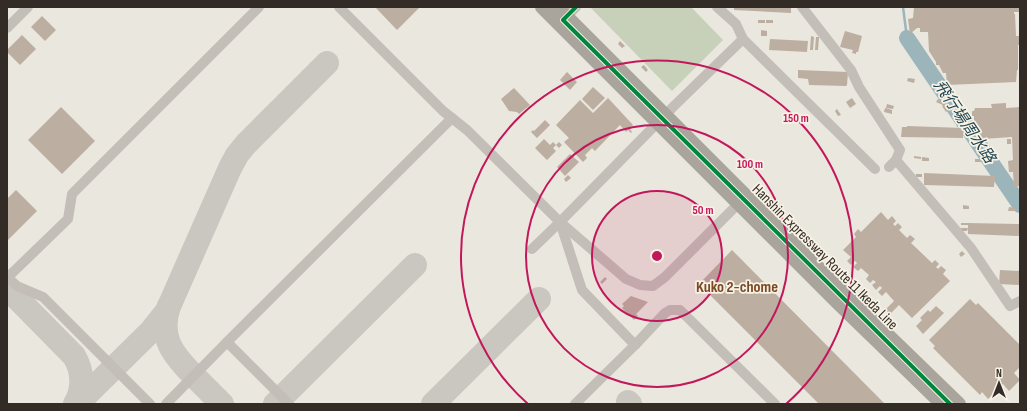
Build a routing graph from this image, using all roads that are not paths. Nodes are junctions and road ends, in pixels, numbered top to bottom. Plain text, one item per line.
1 (28, 7) edge
2 (259, 7) edge
3 (339, 7) edge
4 (542, 7) edge
5 (550, 7) edge
6 (576, 7) edge
7 (718, 7) edge
8 (802, 7) edge
9 (560, 14) edge
10 (7, 28) edge
11 (743, 39) junction
12 (452, 118) junction
13 (661, 119) junction
14 (875, 169) dead end
15 (743, 199) junction
16 (560, 222) junction
17 (532, 249) dead end
18 (7, 278) edge
19 (1020, 301) edge
20 (227, 342) junction
21 (635, 345) junction
22 (150, 404) edge
23 (166, 404) edge
24 (289, 404) edge
25 (575, 404) edge
26 (775, 404) edge
27 (942, 404) edge
28 (950, 404) edge
29 (959, 404) edge

1 - 10 street
2 - 18 street
3 - 12 street
4 - 27 highway, Hanshin Expressway Route 11 Ikeda Line
5 - 9 street
6 - 9 street
7 - 11 street
8 - 19 street
9 - 13 street
9 - 29 highway, Hanshin Expressway Route 11 Ikeda Line
11 - 13 street
11 - 14 street
12 - 16 street
12 - 20 street
13 - 15 street
13 - 16 street
15 - 16 street
15 - 28 street
16 - 17 street
16 - 21 street
18 - 22 street
20 - 23 street
20 - 24 street
21 - 25 street
21 - 26 street

